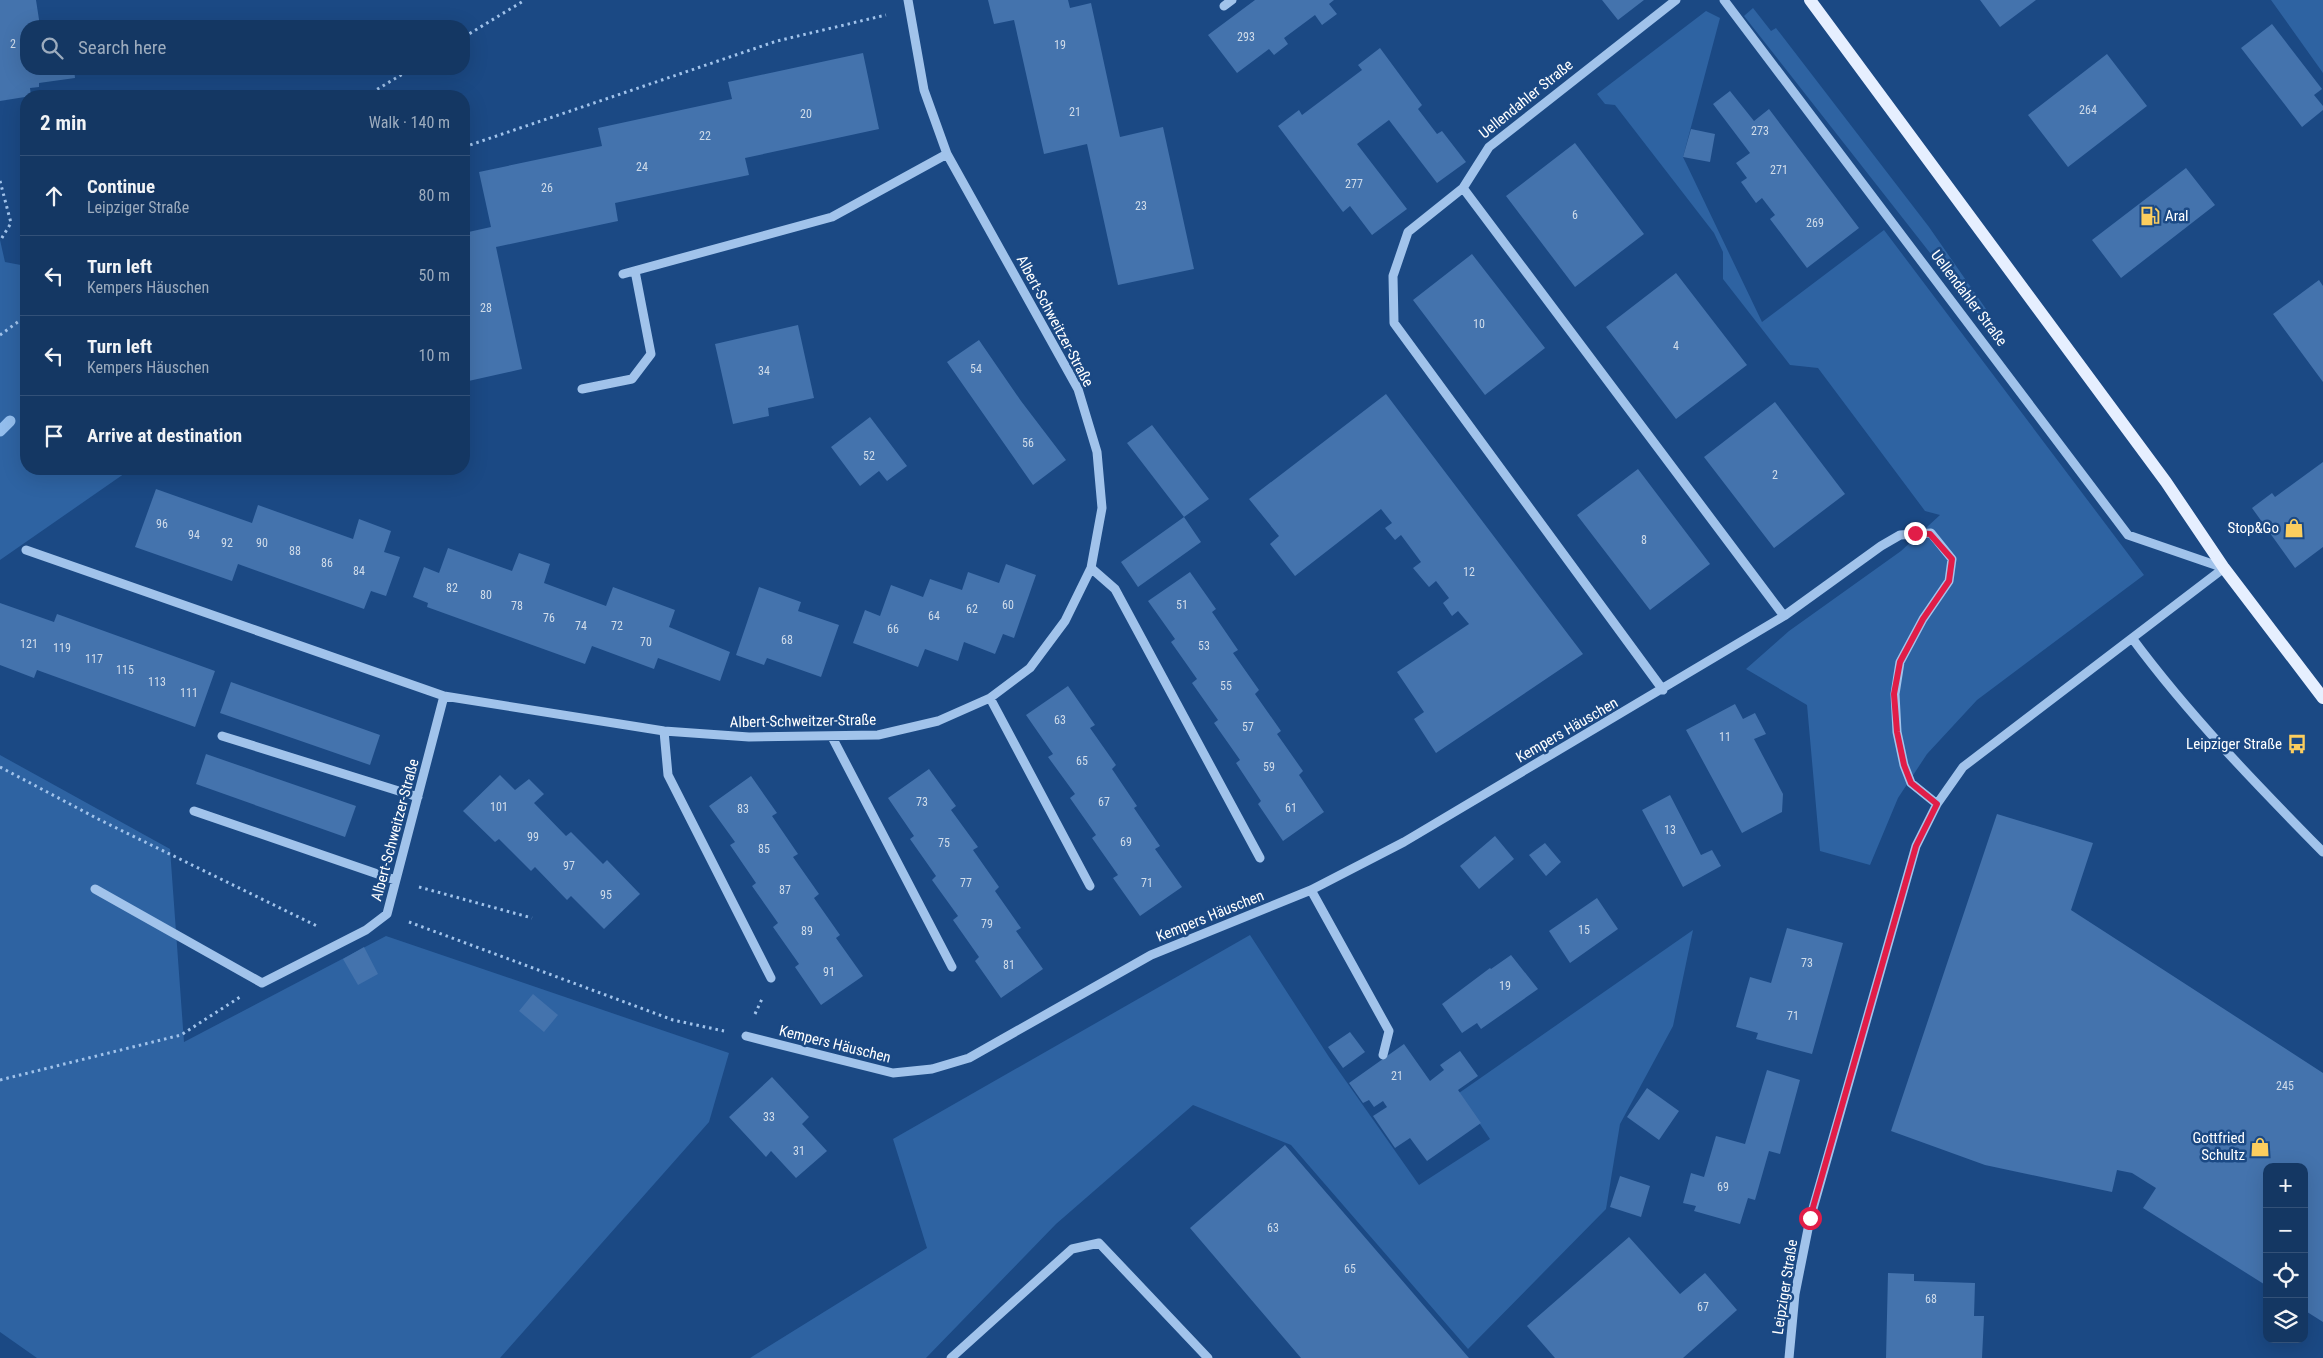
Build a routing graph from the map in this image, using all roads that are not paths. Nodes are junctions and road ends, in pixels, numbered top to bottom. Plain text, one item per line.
1 (1232, 0) edge
2 (1676, 0) edge
3 (1724, 0) edge
4 (1810, 0) edge
5 (908, 5) edge
6 (1224, 6) dead end
7 (947, 154) junction
8 (1463, 188) junction
9 (635, 271) junction
10 (623, 274) dead end
11 (582, 389) dead end
12 (26, 550) dead end
13 (1090, 568) junction
14 (2224, 568) junction
15 (1784, 616) junction
16 (2132, 638) junction
17 (1663, 690) junction
18 (444, 696) junction
19 (990, 698) junction
20 (2323, 698) edge
21 (664, 731) junction
22 (222, 736) dead end
23 (832, 737) junction
24 (418, 797) junction
25 (1937, 804) junction
26 (194, 811) dead end
27 (2323, 852) edge
28 (1260, 858) dead end
29 (396, 880) junction
30 (1090, 886) dead end
31 (95, 889) dead end
32 (1311, 890) junction
33 (952, 967) dead end
34 (771, 978) road end
35 (746, 1036) road end
36 (1383, 1056) dead end
37 (951, 1358) edge
38 (1208, 1358) edge
39 (1789, 1358) edge

1 - 6 street
2 - 8 street, Uellendahler Straße
3 - 14 street, Uellendahler Straße
4 - 14 main road
5 - 7 street, Albert-Schweitzer-Straße
7 - 9 street
7 - 13 street, Albert-Schweitzer-Straße
8 - 15 street
8 - 17 street, Uellendahler Straße
9 - 10 street
9 - 11 street
12 - 18 street, Albert-Schweitzer-Straße
13 - 19 street, Albert-Schweitzer-Straße
13 - 28 street
14 - 16 street, Leipziger Straße
14 - 20 main road
15 - 17 street, Kempers Häuschen
15 - 25 street, Kempers Häuschen
16 - 25 street, Leipziger Straße
16 - 27 street
17 - 32 street, Kempers Häuschen
18 - 21 street, Albert-Schweitzer-Straße
18 - 24 street, Albert-Schweitzer-Straße
19 - 23 street, Albert-Schweitzer-Straße
19 - 30 street
21 - 23 street, Albert-Schweitzer-Straße
21 - 34 street
22 - 24 street
23 - 33 street
24 - 29 street, Albert-Schweitzer-Straße
25 - 39 street, Leipziger Straße
26 - 29 street
29 - 31 street, Albert-Schweitzer-Straße
32 - 35 street, Kempers Häuschen
32 - 36 street
37 - 38 street

